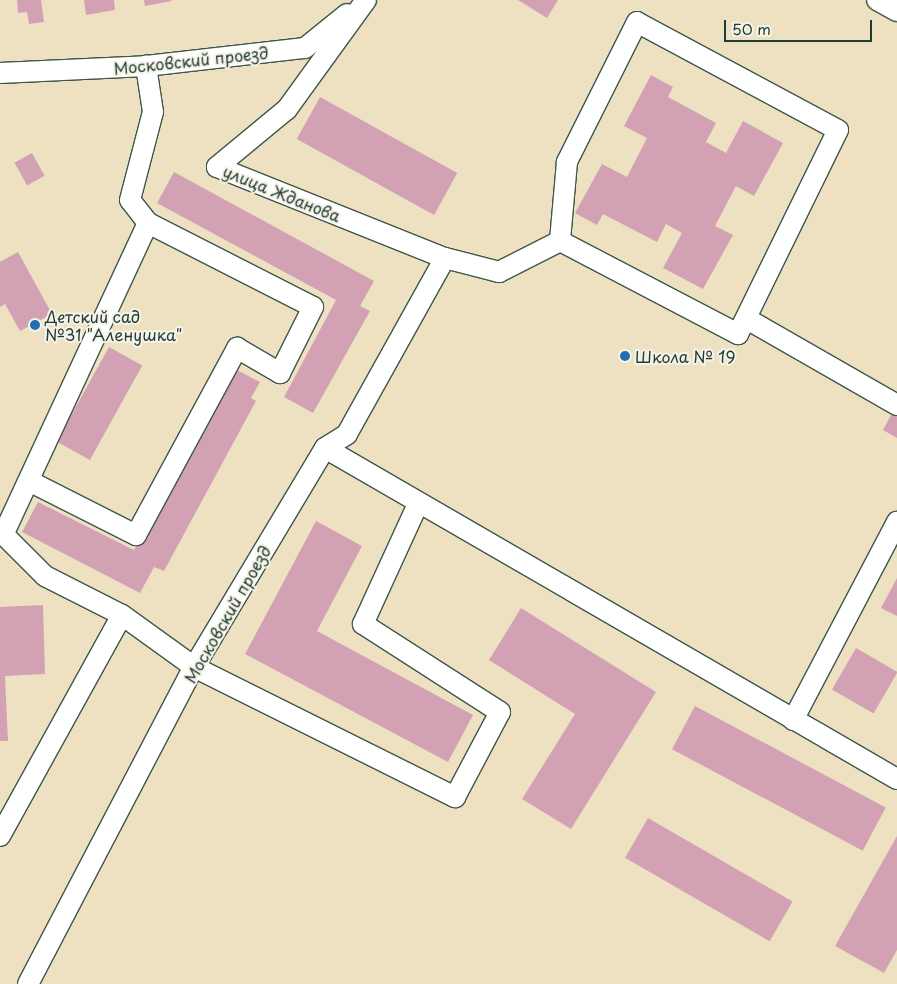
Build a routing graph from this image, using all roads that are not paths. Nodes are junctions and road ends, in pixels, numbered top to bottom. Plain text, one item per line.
1 (365, 0) edge
2 (877, 0) edge
3 (897, 11) edge
4 (146, 66) junction
5 (0, 74) edge
6 (148, 223) junction
7 (560, 241) junction
8 (445, 258) junction
9 (747, 319) junction
10 (897, 405) edge
11 (325, 448) junction
12 (28, 481) junction
13 (418, 504) junction
14 (897, 522) edge
15 (2, 532) edge
16 (122, 615) junction
17 (194, 667) junction
18 (792, 720) junction
19 (897, 779) edge
20 (0, 836) edge
21 (28, 984) edge

1 - 4 street, Московский проезд
1 - 8 street, улица Жданова
2 - 3 street
4 - 5 street, Московский проезд
4 - 6 street
6 - 12 street
6 - 12 street
7 - 8 street
7 - 9 street
7 - 9 street
8 - 11 street, Московский проезд
9 - 10 street
11 - 13 street
11 - 17 street, Московский проезд
12 - 15 street
13 - 17 street
13 - 18 street
14 - 18 street
15 - 16 street
16 - 17 street
16 - 20 street
17 - 21 street, Московский проезд
18 - 19 street

